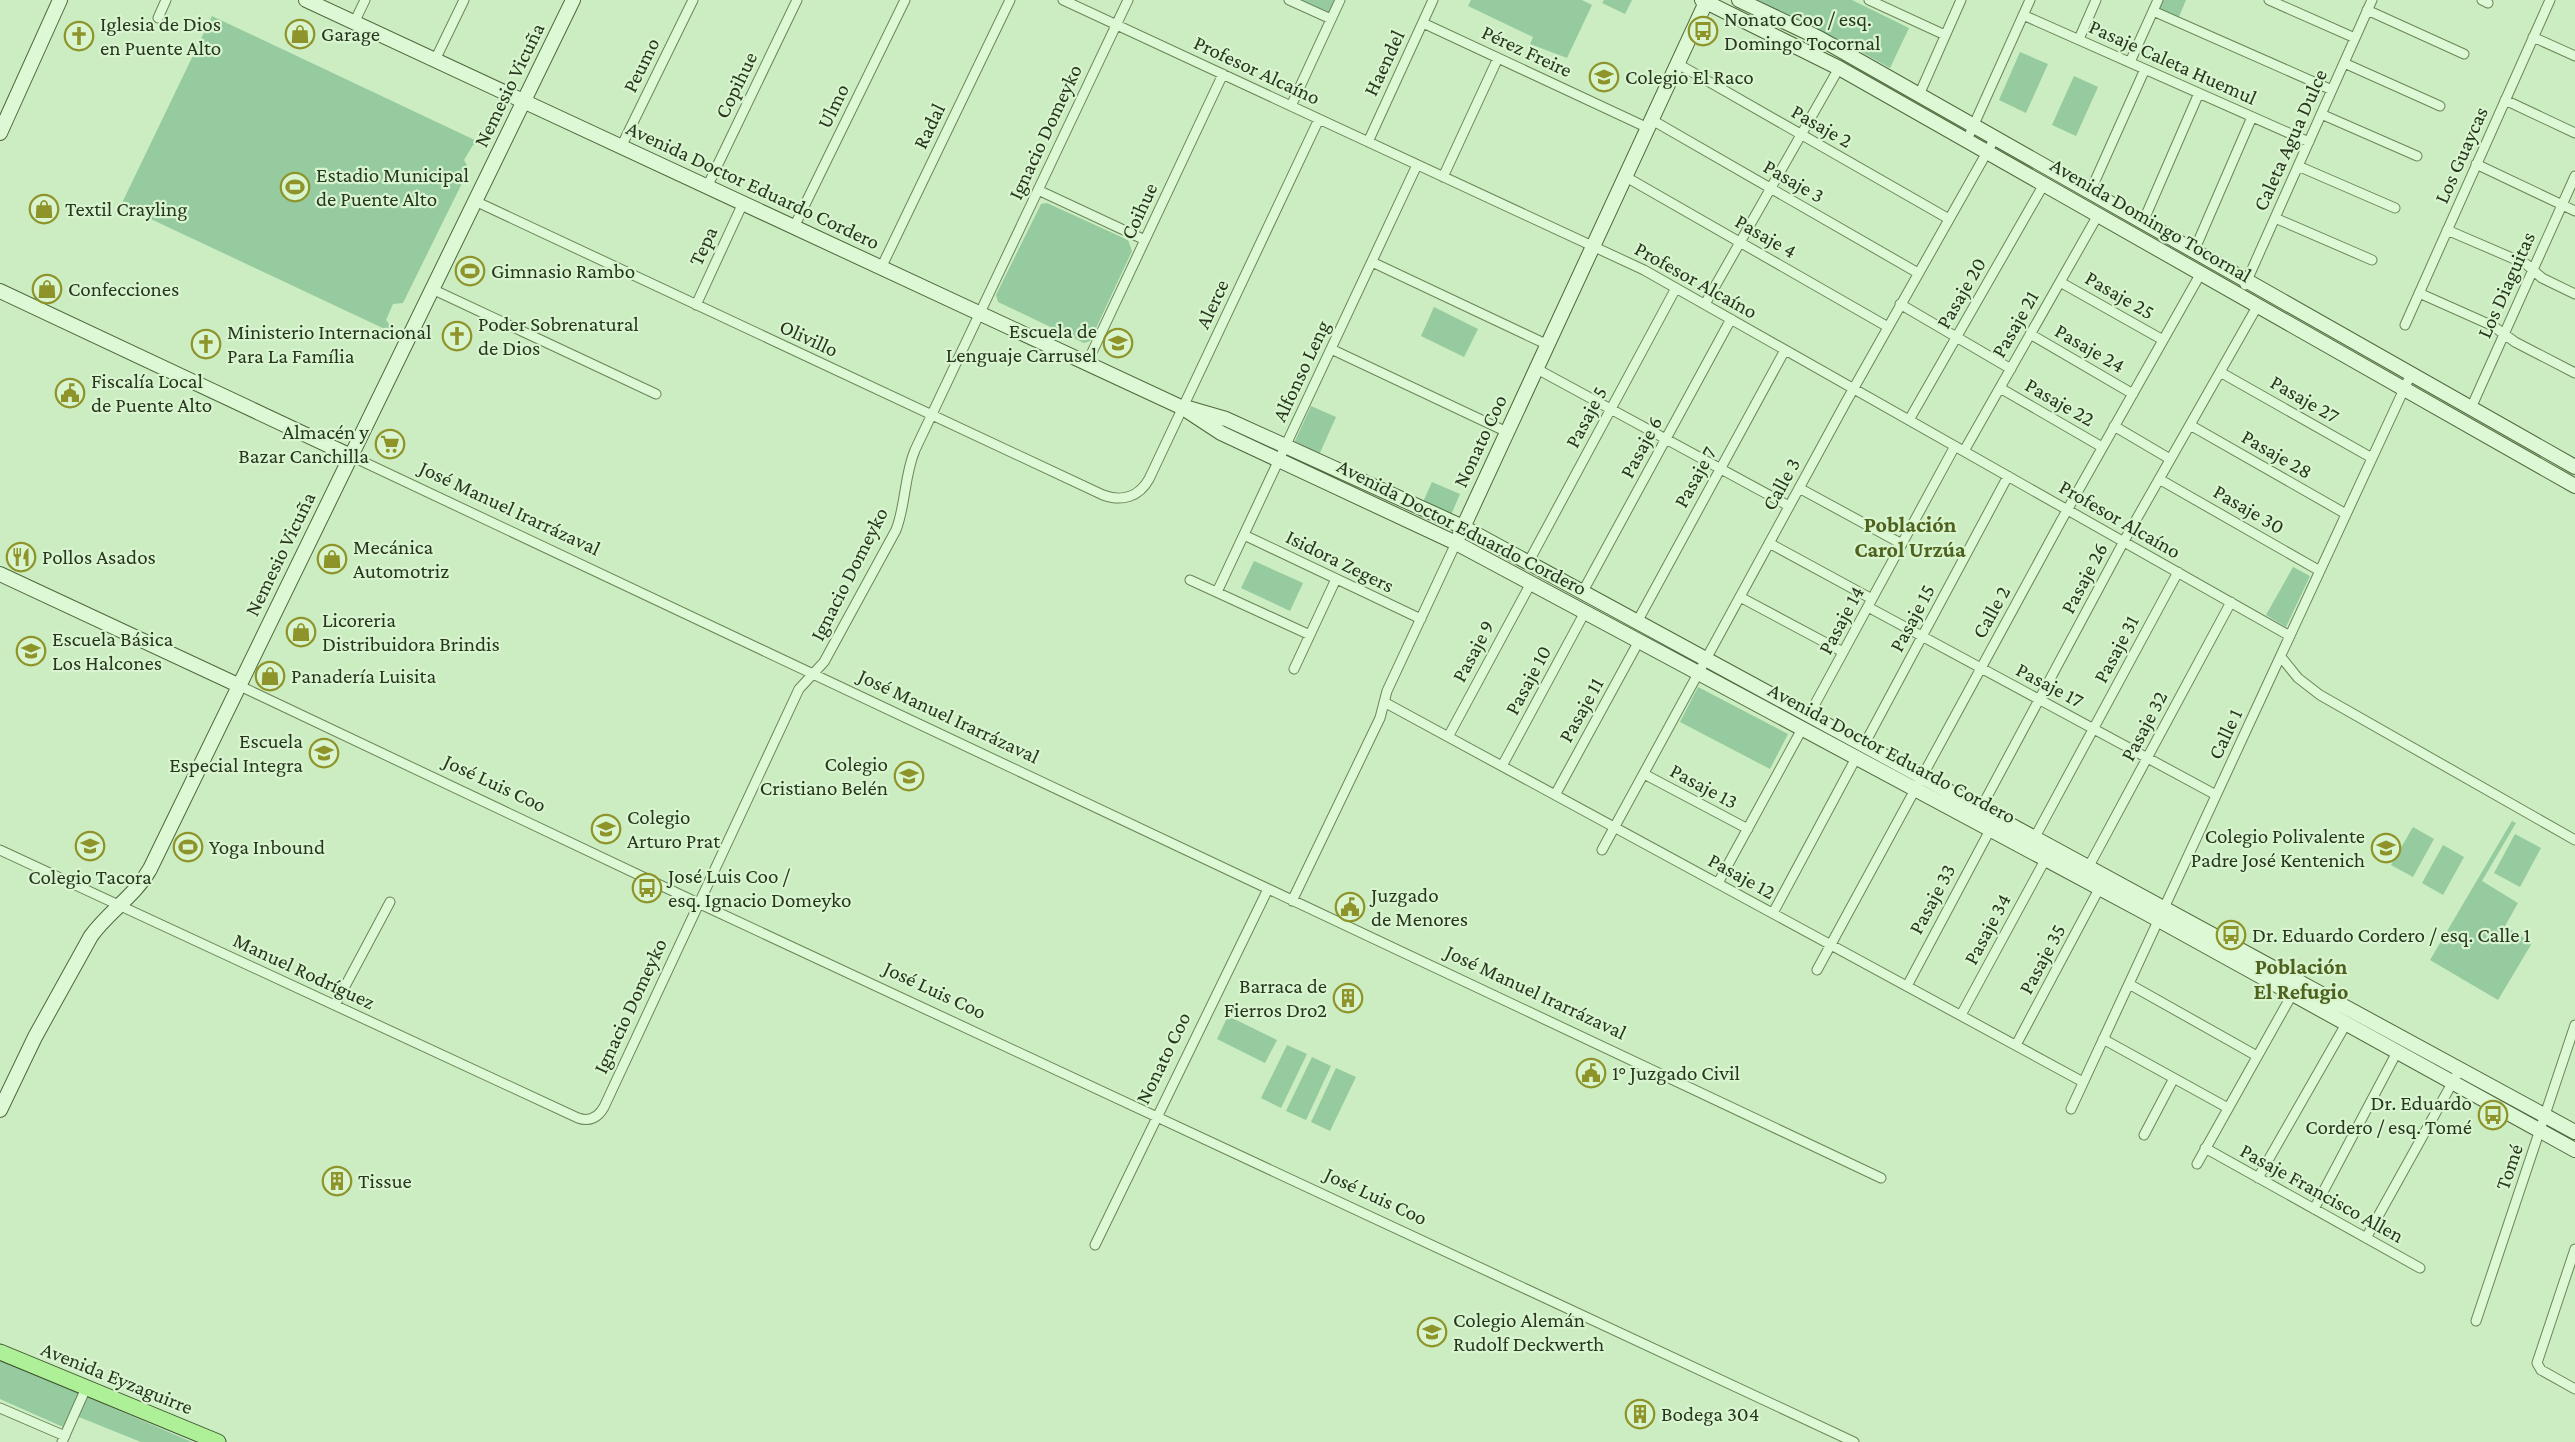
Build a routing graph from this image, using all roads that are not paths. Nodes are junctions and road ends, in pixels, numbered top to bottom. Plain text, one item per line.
1 (60, 0) edge
2 (166, 0) edge
3 (306, 0) edge
4 (365, 0) edge
5 (464, 0) edge
6 (573, 0) edge
7 (693, 0) edge
8 (797, 0) edge
9 (905, 0) edge
10 (1010, 0) edge
11 (1063, 0) edge
12 (1128, 0) edge
13 (1289, 0) edge
14 (1340, 0) edge
15 (1434, 0) edge
16 (1739, 0) edge
17 (1869, 0) edge
18 (1961, 0) edge
19 (2030, 0) edge
20 (2096, 0) edge
21 (2158, 0) edge
22 (2269, 0) edge
23 (2372, 0) edge
24 (2550, 0) edge
25 (1705, 1) edge
26 (2367, 10) junction
27 (2153, 11) junction
28 (2023, 15) junction
29 (158, 18) dead end
30 (1331, 19) junction
31 (354, 23) junction
32 (1423, 23) junction
33 (1116, 25) junction
34 (1945, 35) junction
35 (2533, 37) junction
36 (2355, 38) junction
37 (2079, 39) junction
38 (2464, 54) dead end
39 (2575, 56) edge
40 (1498, 58) junction
41 (435, 60) junction
42 (2130, 62) junction
43 (2344, 63) junction
44 (1678, 64) junction
45 (1839, 68) junction
46 (2145, 69) junction
47 (1223, 74) junction
48 (2332, 90) junction
49 (2199, 93) junction
50 (1919, 95) junction
51 (2505, 100) junction
52 (524, 102) junction
53 (1291, 106) junction
54 (2440, 106) dead end
55 (2321, 114) junction
56 (2252, 117) junction
57 (1319, 119) junction
58 (1650, 124) junction
59 (1974, 126) junction
60 (0, 133) edge
61 (2575, 133) edge
62 (1801, 135) junction
63 (1995, 138) junction
64 (1967, 140) junction
65 (1368, 142) junction
66 (2309, 142) junction
67 (621, 147) junction
68 (1987, 152) junction
69 (2417, 156) dead end
70 (2476, 164) junction
71 (1417, 165) junction
72 (2298, 166) junction
73 (2575, 176) edge
74 (1443, 177) junction
75 (1626, 177) junction
76 (2044, 184) junction
77 (706, 186) junction
78 (1771, 188) junction
79 (1038, 190) junction
80 (2090, 192) junction
81 (475, 201) junction
82 (743, 203) junction
83 (2562, 204) junction
84 (2396, 208) dead end
85 (2575, 211) edge
86 (2098, 215) junction
87 (2275, 218) junction
88 (1949, 219) junction
89 (2143, 222) junction
90 (794, 227) junction
91 (2447, 230) junction
92 (1145, 240) junction
93 (1740, 242) junction
94 (1593, 246) junction
95 (2194, 251) junction
96 (2372, 260) dead end
97 (1372, 262) junction
98 (881, 268) junction
99 (2533, 270) junction
100 (1918, 273) junction
101 (2201, 273) junction
102 (2247, 281) junction
103 (2060, 282) junction
104 (1676, 288) junction
105 (432, 289) junction
106 (0, 291) edge
107 (2419, 292) junction
108 (2575, 294) edge
109 (2241, 295) junction
110 (1705, 304) junction
111 (1900, 304) junction
112 (696, 305) junction
113 (2258, 305) junction
114 (980, 314) junction
115 (1731, 319) junction
116 (2405, 325) dead end
117 (1888, 327) junction
118 (2030, 334) junction
119 (2504, 334) junction
120 (1956, 337) junction
121 (2163, 340) junction
122 (1548, 345) junction
123 (1331, 349) junction
124 (1785, 350) junction
125 (1087, 363) junction
126 (1537, 369) junction
127 (2011, 369) junction
128 (2220, 372) junction
129 (2575, 373) edge
130 (2411, 374) junction
131 (1854, 388) junction
132 (2000, 388) junction
133 (2404, 388) junction
134 (656, 394) dead end
135 (2133, 394) junction
136 (1183, 408) junction
137 (2471, 408) junction
138 (1611, 409) junction
139 (932, 415) junction
140 (1909, 420) junction
141 (2190, 425) junction
142 (2114, 426) junction
143 (1507, 432) junction
144 (1665, 439) junction
145 (1285, 446) junction
146 (1955, 446) junction
147 (2102, 447) junction
148 (1964, 451) junction
149 (351, 456) junction
150 (2372, 458) junction
151 (2170, 459) junction
152 (1279, 460) junction
153 (2575, 468) edge
154 (1720, 469) junction
155 (2008, 476) junction
156 (2159, 479) junction
157 (2575, 486) edge
158 (1799, 488) junction
159 (1130, 497) joint
160 (1789, 506) junction
161 (2067, 509) junction
162 (2346, 514) junction
163 (1463, 527) junction
164 (1244, 535) junction
165 (2124, 542) junction
166 (1456, 543) junction
167 (1769, 543) junction
168 (1902, 544) junction
169 (1528, 563) junction
170 (2320, 571) junction
171 (2178, 572) junction
172 (0, 574) edge
173 (1336, 579) junction
174 (1190, 580) dead end
175 (1530, 583) junction
176 (1217, 592) junction
177 (1582, 593) junction
178 (1740, 597) junction
179 (2231, 602) junction
180 (1870, 603) junction
181 (1585, 612) junction
182 (1420, 619) junction
183 (1637, 622) junction
184 (1310, 635) junction
185 (1922, 636) junction
186 (2290, 636) junction
187 (1639, 641) junction
188 (1843, 652) junction
189 (2281, 657) junction
190 (1706, 659) junction
191 (1981, 668) junction
192 (1294, 669) dead end
193 (1698, 673) junction
194 (812, 674) junction
195 (240, 686) junction
196 (2039, 699) junction
197 (1384, 702) junction
198 (1809, 715) junction
199 (1802, 729) junction
200 (2093, 729) junction
201 (1448, 737) junction
202 (1864, 745) junction
203 (1857, 758) junction
204 (2147, 758) junction
205 (1502, 766) junction
206 (1644, 774) junction
207 (1922, 776) junction
208 (1915, 789) junction
209 (1555, 795) junction
210 (2216, 795) junction
211 (1981, 808) junction
212 (1615, 827) junction
213 (1748, 829) junction
214 (1990, 830) junction
215 (2035, 837) junction
216 (2575, 840) edge
217 (0, 850) edge
218 (1602, 850) dead end
219 (2045, 860) junction
220 (2089, 866) junction
221 (1718, 884) junction
222 (1268, 889) junction
223 (2099, 889) junction
224 (1292, 901) junction
225 (390, 902) dead end
226 (698, 903) junction
227 (120, 905) junction
228 (2164, 907) junction
229 (1773, 913) junction
230 (2158, 920) junction
231 (1831, 945) junction
232 (1818, 970) dead end
233 (2299, 981) junction
234 (2129, 984) junction
235 (1907, 986) junction
236 (2292, 994) junction
237 (335, 1005) junction
238 (1961, 1015) junction
239 (2346, 1024) junction
240 (2575, 1025) edge
241 (2103, 1040) junction
242 (2016, 1045) junction
243 (2397, 1052) junction
244 (2571, 1052) edge
245 (2257, 1056) junction
246 (2460, 1069) junction
247 (2174, 1078) junction
248 (2084, 1082) junction
249 (2452, 1082) junction
250 (2228, 1108) junction
251 (2071, 1109) dead end
252 (0, 1110) edge
253 (2545, 1116) junction
254 (1157, 1117) junction
255 (593, 1119) joint
256 (2540, 1131) junction
257 (2575, 1132) edge
258 (2144, 1135) dead end
259 (2205, 1148) junction
260 (2575, 1150) edge
261 (2197, 1164) dead end
262 (1881, 1178) dead end
263 (2258, 1178) junction
264 (2314, 1209) junction
265 (2366, 1238) junction
266 (1095, 1245) dead end
267 (2575, 1249) edge
268 (2420, 1268) dead end
269 (2476, 1321) dead end
270 (0, 1352) edge
271 (86, 1388) junction
272 (2575, 1389) edge
273 (0, 1408) edge
274 (64, 1439) edge
275 (218, 1442) edge
276 (1854, 1442) edge

1 - 60 street
2 - 29 street
3 - 31 street, Avenida Doctor Eduardo Cordero
4 - 31 street
5 - 41 street
6 - 52 street, Nemesio Vicuña
7 - 67 street, Peumo
8 - 77 street, Copihue
9 - 90 street, Ulmo
10 - 98 street, Radal
11 - 33 street, Profesor Alcaíno
12 - 33 street, Ignacio Domeyko
13 - 30 street
14 - 30 street
15 - 32 street, Haendel
16 - 50 street, Avenida Domingo Tocornal
17 - 34 street
18 - 34 street
19 - 28 street
20 - 37 street
21 - 27 street
22 - 36 street
23 - 26 street, Caleta Agua Dulce
24 - 35 street, Los Guaycas
25 - 44 street, Nonato Coo
25 - 45 street, Avenida Domingo Tocornal
26 - 36 street, Caleta Agua Dulce
26 - 38 street
27 - 42 street
27 - 48 street
28 - 37 street, Pasaje Caleta Huemul
28 - 59 street
30 - 53 street
31 - 41 street, Avenida Doctor Eduardo Cordero
32 - 40 street, Pérez Freire
32 - 65 street, Haendel
33 - 47 street, Profesor Alcaíno
33 - 79 street, Ignacio Domeyko
34 - 50 street
35 - 39 street
35 - 51 street, Los Guaycas
36 - 43 street, Caleta Agua Dulce
37 - 42 street, Pasaje Caleta Huemul
40 - 58 street, Pérez Freire
40 - 74 street
41 - 52 street, Avenida Doctor Eduardo Cordero
42 - 46 street, Pasaje Caleta Huemul
43 - 48 street, Caleta Agua Dulce
43 - 54 street
44 - 58 street, Nonato Coo
44 - 62 street, Pasaje 2
45 - 62 street
45 - 64 street, Avenida Domingo Tocornal
46 - 49 street, Pasaje Caleta Huemul
46 - 80 street
47 - 53 street, Profesor Alcaíno
47 - 92 street, Coihue
48 - 55 street, Caleta Agua Dulce
49 - 56 street, Pasaje Caleta Huemul
49 - 89 street
50 - 59 street, Avenida Domingo Tocornal
51 - 61 street
51 - 70 street, Los Guaycas
52 - 67 street, Avenida Doctor Eduardo Cordero
52 - 81 street, Nemesio Vicuña
53 - 57 street, Profesor Alcaíno
55 - 66 street, Caleta Agua Dulce
55 - 69 street
56 - 66 street, Pasaje Caleta Huemul
56 - 95 street
57 - 65 street, Profesor Alcaíno
57 - 136 street, Alerce
58 - 75 street, Nonato Coo
58 - 78 street, Pasaje 3
59 - 63 street, Avenida Domingo Tocornal
59 - 64 street
62 - 78 street
62 - 88 street, Pasaje 2
63 - 68 street, Calle 3
63 - 80 street, Avenida Domingo Tocornal
64 - 68 street, Avenida Domingo Tocornal
65 - 71 street, Profesor Alcaíno
66 - 72 street, Caleta Agua Dulce
67 - 77 street, Avenida Doctor Eduardo Cordero
68 - 76 street, Avenida Domingo Tocornal
68 - 88 street, Calle 3
70 - 83 street
70 - 91 street, Los Guaycas
71 - 74 street, Profesor Alcaíno
71 - 97 street, Alfonso Leng
72 - 84 street
72 - 87 street, Caleta Agua Dulce
73 - 83 street, Los Diaguitas
74 - 94 street, Profesor Alcaíno
75 - 93 street, Pasaje 4
75 - 94 street, Nonato Coo
76 - 86 street, Avenida Domingo Tocornal
76 - 120 street, Pasaje 20
77 - 82 street, Avenida Doctor Eduardo Cordero
78 - 93 street
78 - 100 street, Pasaje 3
79 - 92 street
79 - 114 street, Ignacio Domeyko
80 - 89 street, Avenida Domingo Tocornal
81 - 105 street, Nemesio Vicuña
81 - 112 street, Olivillo
82 - 90 street, Avenida Doctor Eduardo Cordero
82 - 112 street, Tepa
83 - 85 street
83 - 99 street, Los Diaguitas
86 - 101 street, Avenida Domingo Tocornal
86 - 103 street, Pasaje 21
87 - 96 street
87 - 102 street, Caleta Agua Dulce
88 - 100 street, Calle 3
89 - 95 street, Avenida Domingo Tocornal
90 - 98 street, Avenida Doctor Eduardo Cordero
91 - 99 street
91 - 107 street, Los Guaycas
92 - 125 street, Coihue
93 - 110 street
93 - 117 street, Pasaje 4
94 - 104 street, Profesor Alcaíno
94 - 122 street, Nonato Coo
95 - 102 street, Avenida Domingo Tocornal
97 - 122 street
97 - 123 street, Alfonso Leng
98 - 114 street, Avenida Doctor Eduardo Cordero
99 - 108 street
99 - 119 street, Los Diaguitas
100 - 111 street, Calle 3
101 - 109 street, Avenida Domingo Tocornal
101 - 121 street, Calle 2
102 - 109 street, Caleta Agua Dulce
102 - 130 street, Avenida Domingo Tocornal
103 - 118 street, Pasaje 21
103 - 121 street, Pasaje 25
104 - 110 street, Profesor Alcaíno
104 - 138 street, Pasaje 5
105 - 134 street
105 - 149 street, Nemesio Vicuña
106 - 149 street, José Manuel Irarrázaval
107 - 116 street, Los Guaycas
107 - 119 street
109 - 113 street, Avenida Domingo Tocornal
110 - 115 street, Profesor Alcaíno
111 - 117 street, Calle 3
111 - 120 street
112 - 139 street, Olivillo
113 - 128 street, Pasaje 26
113 - 133 street, Avenida Domingo Tocornal
114 - 125 street, Avenida Doctor Eduardo Cordero
114 - 139 street, Ignacio Domeyko
115 - 124 street, Profesor Alcaíno
115 - 144 street, Pasaje 6
117 - 131 street, Calle 3
118 - 127 street, Pasaje 21
118 - 135 street, Pasaje 24
119 - 129 street
119 - 137 street, Los Diaguitas
120 - 127 street
120 - 140 street, Pasaje 20
121 - 135 street, Calle 2
122 - 126 street, Nonato Coo
123 - 143 street
123 - 145 street, Alfonso Leng
124 - 131 street, Profesor Alcaíno
124 - 154 street, Pasaje 7
125 - 136 street, Avenida Doctor Eduardo Cordero
126 - 138 street
126 - 143 street, Nonato Coo
127 - 132 street, Pasaje 21
128 - 141 street, Pasaje 26
128 - 150 street, Pasaje 27
130 - 133 street, Calle 1
130 - 137 street, Avenida Domingo Tocornal
131 - 140 street, Profesor Alcaíno
131 - 158 street, Calle 3
132 - 147 street, Pasaje 22
132 - 148 street, Pasaje 21
133 - 150 street, Calle 1
133 - 157 street, Avenida Domingo Tocornal
135 - 142 street, Calle 2
136 - 145 street, Avenida Doctor Eduardo Cordero
136 - 152 street, Avenida Doctor Eduardo Cordero
136 - 159 street, Alerce
137 - 153 street, Avenida Domingo Tocornal
138 - 144 street
138 - 169 street, Pasaje 5
139 - 159 street, Olivillo
139 - 194 street, Ignacio Domeyko
140 - 146 street, Profesor Alcaíno
141 - 151 street, Pasaje 26
141 - 162 street, Pasaje 28
142 - 147 street, Calle 2
142 - 151 street
143 - 163 street, Nonato Coo
144 - 154 street
144 - 177 street, Pasaje 6
145 - 152 street, Alfonso Leng
145 - 163 street, Avenida Doctor Eduardo Cordero
146 - 148 street, Profesor Alcaíno
146 - 168 street, Pasaje 14
147 - 161 street, Calle 2
148 - 155 street, Profesor Alcaíno
149 - 194 street, José Manuel Irarrázaval
149 - 195 street, Nemesio Vicuña
150 - 162 street, Calle 1
151 - 156 street, Pasaje 26
152 - 164 street, Alfonso Leng
152 - 166 street, Avenida Doctor Eduardo Cordero
154 - 160 street
154 - 183 street, Pasaje 7
155 - 161 street, Profesor Alcaíno
155 - 185 street, Pasaje 15
156 - 165 street, Pasaje 26
156 - 170 street, Pasaje 30
158 - 160 street, Calle 3
158 - 168 street
160 - 167 street, Calle 3
161 - 165 street, Profesor Alcaíno
161 - 191 street, Calle 2
162 - 170 street, Calle 1
163 - 166 street, Nonato Coo
163 - 169 street, Avenida Doctor Eduardo Cordero
164 - 173 street, Isidora Zegers
164 - 176 street, Alfonso Leng
165 - 171 street, Profesor Alcaíno
165 - 196 street, Pasaje 26
166 - 175 street, Avenida Doctor Eduardo Cordero
166 - 182 street, Nonato Coo
167 - 178 street, Calle 3
167 - 180 street, Pasaje 17
168 - 180 street, Pasaje 14
169 - 177 street, Avenida Doctor Eduardo Cordero
170 - 186 street, Calle 1
171 - 179 street, Profesor Alcaíno
171 - 200 street, Pasaje 31
172 - 195 street, José Luis Coo
173 - 182 street, Isidora Zegers
173 - 184 street
174 - 176 street
175 - 181 street, Avenida Doctor Eduardo Cordero
175 - 201 street, Pasaje 9
176 - 184 street
177 - 183 street, Avenida Doctor Eduardo Cordero
178 - 188 street
178 - 190 street, Calle 3
179 - 186 street, Profesor Alcaíno
179 - 204 street, Pasaje 32
180 - 185 street, Pasaje 17
180 - 188 street, Pasaje 14
181 - 187 street, Avenida Doctor Eduardo Cordero
181 - 205 street, Pasaje 10
182 - 197 street, Nonato Coo
183 - 190 street, Avenida Doctor Eduardo Cordero
184 - 192 street
185 - 191 street, Pasaje 17
185 - 202 street, Pasaje 15
186 - 189 street, Calle 1
187 - 193 street, Avenida Doctor Eduardo Cordero
187 - 209 street, Pasaje 11
188 - 198 street, Pasaje 14
189 - 210 street, Calle 1
189 - 216 street
190 - 193 street, Calle 3
190 - 198 street, Avenida Doctor Eduardo Cordero
191 - 196 street, Pasaje 17
191 - 207 street, Calle 2
193 - 199 street, Avenida Doctor Eduardo Cordero
193 - 206 street, Calle 3
194 - 222 street, José Manuel Irarrázaval
194 - 226 street, Ignacio Domeyko
195 - 226 street, José Luis Coo
195 - 227 street, Nemesio Vicuña
196 - 200 street, Pasaje 17
196 - 211 street, Pasaje 26
197 - 201 street, Pasaje 12
197 - 224 street, Nonato Coo
198 - 202 street, Avenida Doctor Eduardo Cordero
199 - 203 street, Avenida Doctor Eduardo Cordero
199 - 213 street
200 - 204 street, Pasaje 17
200 - 215 street, Pasaje 31
201 - 205 street, Pasaje 12
202 - 207 street, Avenida Doctor Eduardo Cordero
203 - 208 street, Avenida Doctor Eduardo Cordero
203 - 229 street
204 - 210 street, Pasaje 17
204 - 220 street, Pasaje 32
205 - 209 street, Pasaje 12
206 - 212 street, Calle 3
206 - 213 street, Pasaje 13
207 - 208 street, Calle 2
207 - 211 street, Avenida Doctor Eduardo Cordero
208 - 214 street, Avenida Doctor Eduardo Cordero
208 - 231 street, Calle 2
209 - 212 street, Pasaje 12
210 - 228 street, Calle 1
211 - 215 street, Avenida Doctor Eduardo Cordero
212 - 218 street, Calle 3
212 - 221 street, Pasaje 12
213 - 221 street
214 - 219 street, Avenida Doctor Eduardo Cordero
214 - 235 street, Pasaje 33
215 - 220 street, Avenida Doctor Eduardo Cordero
217 - 227 street, Manuel Rodríguez
219 - 223 street, Avenida Doctor Eduardo Cordero
219 - 238 street, Pasaje 34
220 - 228 street, Avenida Doctor Eduardo Cordero
221 - 229 street, Pasaje 12
222 - 224 street, José Manuel Irarrázaval
222 - 254 street, Nonato Coo
223 - 230 street, Avenida Doctor Eduardo Cordero
223 - 242 street, Pasaje 35
224 - 262 street, José Manuel Irarrázaval
225 - 237 street
226 - 254 street, José Luis Coo
226 - 255 street, Ignacio Domeyko
227 - 237 street, Manuel Rodríguez
227 - 252 street, Nemesio Vicuña
228 - 230 street, Calle 1
228 - 233 street, Avenida Doctor Eduardo Cordero
229 - 231 street, Pasaje 12
230 - 234 street, Calle 1
230 - 236 street, Avenida Doctor Eduardo Cordero
231 - 232 street, Calle 2
231 - 235 street, Pasaje 12
233 - 236 street
233 - 246 street, Avenida Doctor Eduardo Cordero
234 - 241 street, Calle 1
234 - 245 street
235 - 238 street, Pasaje 12
236 - 239 street, Avenida Doctor Eduardo Cordero
236 - 245 street
237 - 255 street, Manuel Rodríguez
238 - 242 street, Pasaje 12
239 - 243 street, Avenida Doctor Eduardo Cordero
239 - 263 street
240 - 244 street, Tomé
241 - 247 street
241 - 248 street, Calle 1
242 - 248 street, Pasaje 12
243 - 249 street, Avenida Doctor Eduardo Cordero
243 - 264 street
244 - 253 street, Tomé
245 - 250 street
246 - 249 street
246 - 253 street, Avenida Doctor Eduardo Cordero
247 - 250 street
247 - 258 street
248 - 251 street, Calle 1
249 - 256 street, Avenida Doctor Eduardo Cordero
249 - 265 street
250 - 259 street
253 - 256 street, Tomé
253 - 257 street, Avenida Doctor Eduardo Cordero
254 - 266 street, Nonato Coo
254 - 276 street, José Luis Coo
256 - 260 street, Avenida Doctor Eduardo Cordero
256 - 269 street, Tomé
259 - 261 street
259 - 263 street, Pasaje Francisco Allen
263 - 264 street, Pasaje Francisco Allen
264 - 265 street, Pasaje Francisco Allen
265 - 268 street, Pasaje Francisco Allen
267 - 272 street
270 - 271 main road, Avenida Eyzaguirre
271 - 274 street
271 - 275 main road, Avenida Eyzaguirre
273 - 274 street

